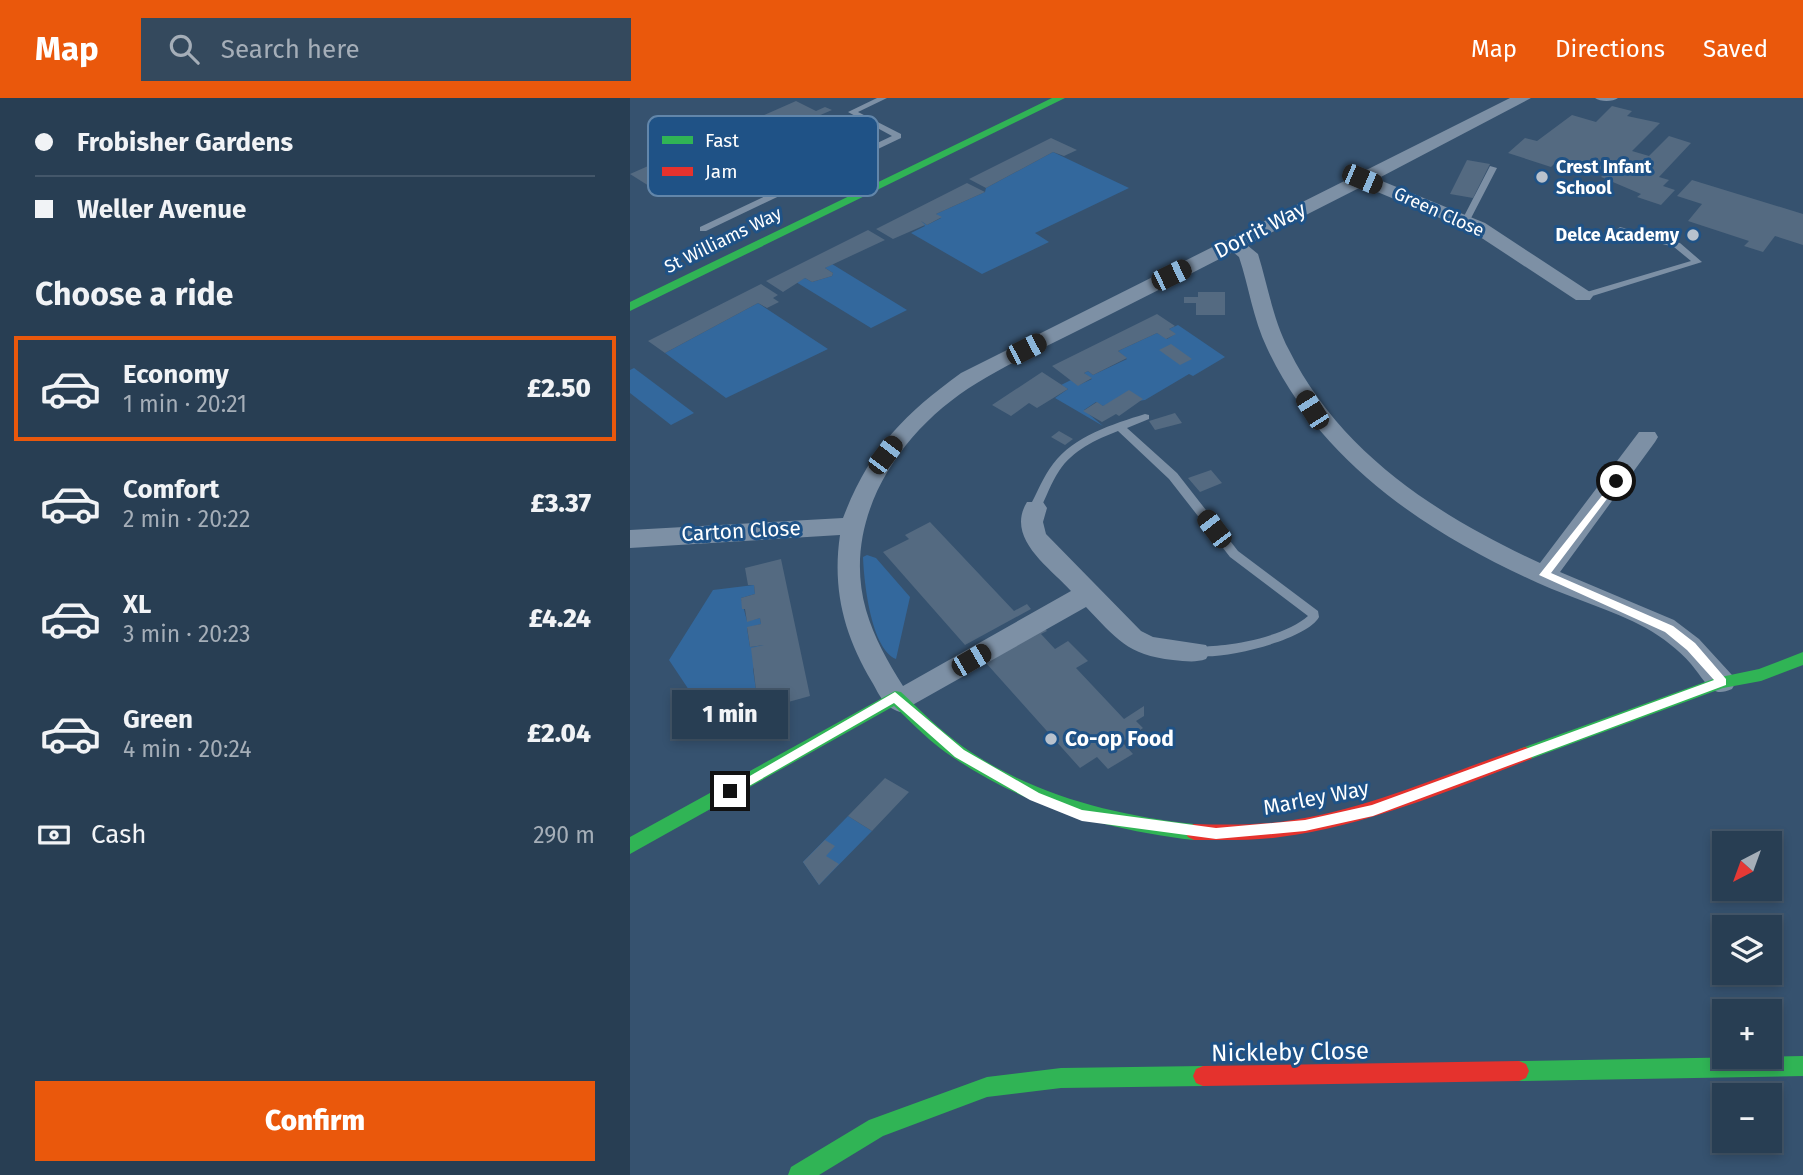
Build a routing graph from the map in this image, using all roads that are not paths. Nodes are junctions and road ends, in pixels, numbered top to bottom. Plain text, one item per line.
1 (883, 98) edge
2 (1060, 98) edge
3 (1523, 98) edge
4 (1599, 98) edge
5 (1614, 98) edge
6 (860, 116) edge
7 (878, 126) edge
8 (878, 145) edge
9 (1493, 168) dead end
10 (1362, 179) junction
11 (878, 186) edge
12 (772, 196) edge
13 (858, 196) edge
14 (1465, 222) junction
15 (702, 229) dead end
16 (1620, 230) dead end
17 (1233, 244) junction
18 (1583, 296) joint
19 (630, 307) edge
20 (1145, 416) dead end
21 (1121, 428) junction
22 (1647, 437) dead end
23 (1035, 508) joint
24 (852, 526) junction
25 (630, 539) edge
26 (1544, 575) junction
27 (1089, 593) junction
28 (1197, 652) joint
29 (1803, 658) edge
30 (1722, 682) junction
31 (898, 699) junction
32 (630, 846) edge
33 (1803, 1066) edge
34 (799, 1175) edge

1 - 6 lane
2 - 11 street, St Williams Way
3 - 10 street, Dorrit Way
4 - 5 lane
7 - 8 lane
9 - 14 lane
10 - 14 street, Green Close
10 - 17 street, Dorrit Way
12 - 15 lane
13 - 19 street, St Williams Way
14 - 18 street, Green Close
16 - 18 lane
17 - 24 street, Dorrit Way
17 - 26 street
20 - 21 lane
21 - 23 lane
21 - 28 lane
22 - 26 street
23 - 27 street
24 - 25 street, Carton Close
24 - 31 street, Dorrit Way
26 - 30 street
27 - 28 street
27 - 31 street
29 - 30 street, Marley Way
30 - 31 street, Marley Way
31 - 32 street
33 - 34 street, Nickleby Close

